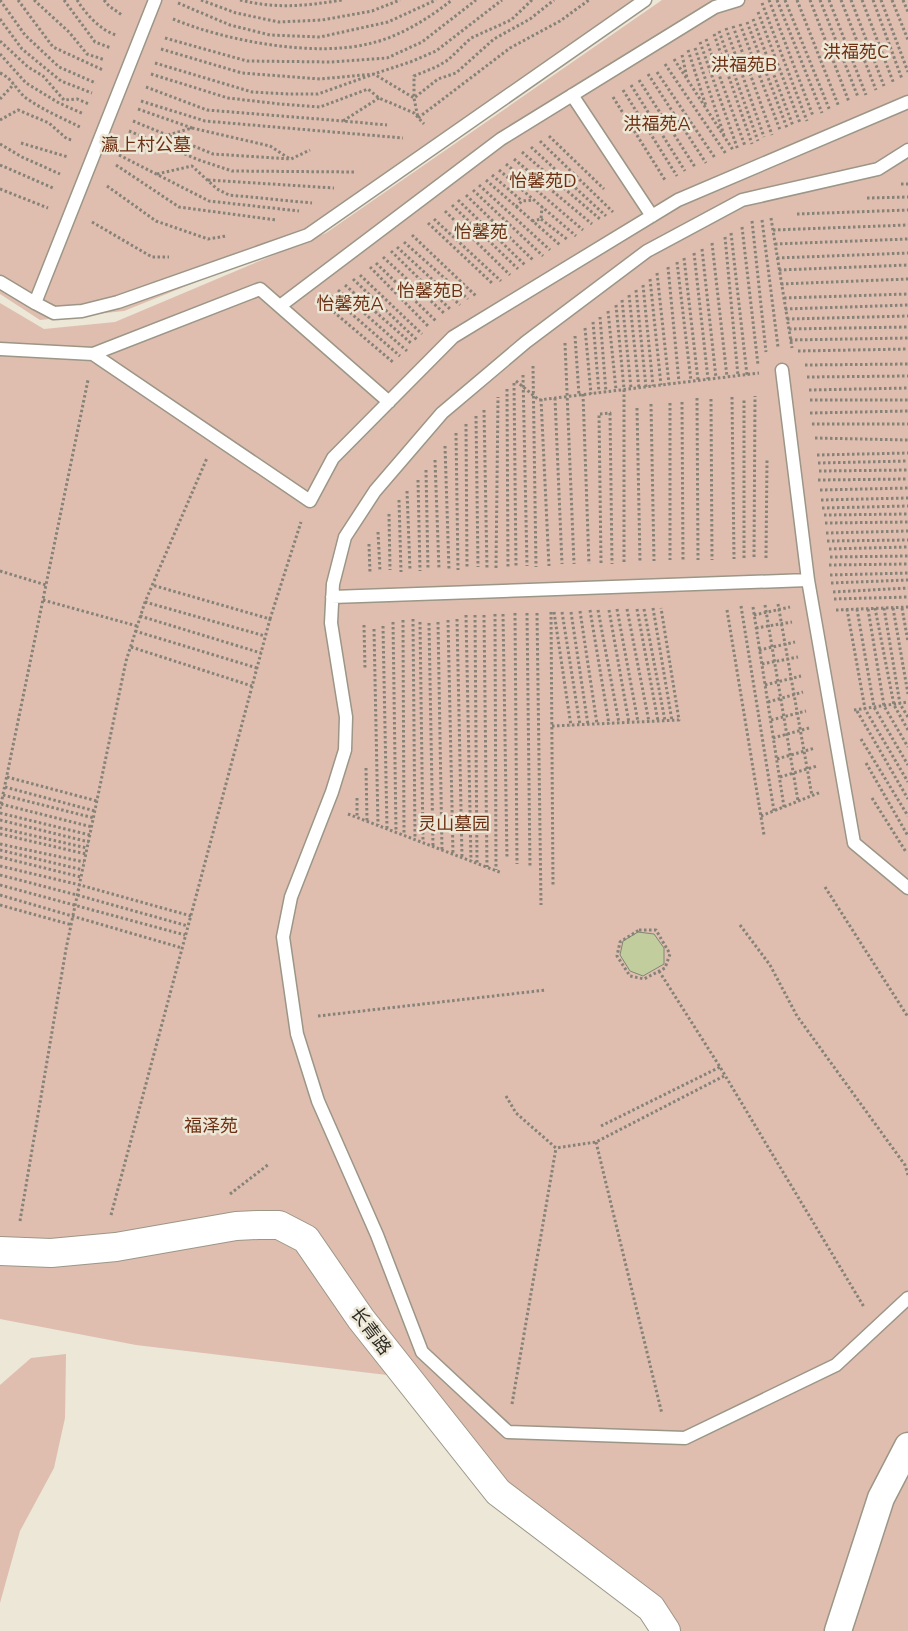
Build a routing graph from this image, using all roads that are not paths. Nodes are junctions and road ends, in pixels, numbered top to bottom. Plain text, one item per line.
1 (645, 0) edge
2 (153, 5) edge
3 (709, 12) edge
4 (572, 95) junction
5 (796, 150) edge
6 (908, 150) edge
7 (652, 216) junction
8 (0, 282) edge
9 (34, 303) junction
10 (280, 306) junction
11 (0, 349) edge
12 (93, 354) junction
13 (775, 371) road end
14 (389, 402) junction
15 (808, 580) junction
16 (332, 597) junction
17 (908, 888) edge
18 (0, 1251) edge
19 (908, 1298) edge
20 (908, 1446) edge
21 (666, 1631) edge
22 (838, 1631) edge

1 - 9 lane
2 - 9 lane
3 - 4 lane
4 - 7 lane
4 - 10 lane
5 - 7 lane
6 - 16 lane
7 - 14 lane
8 - 9 lane
10 - 12 lane
10 - 14 lane
11 - 12 lane
12 - 14 lane
13 - 15 lane
15 - 16 lane
15 - 17 lane
16 - 19 lane
18 - 21 street, 长青路
20 - 22 street

